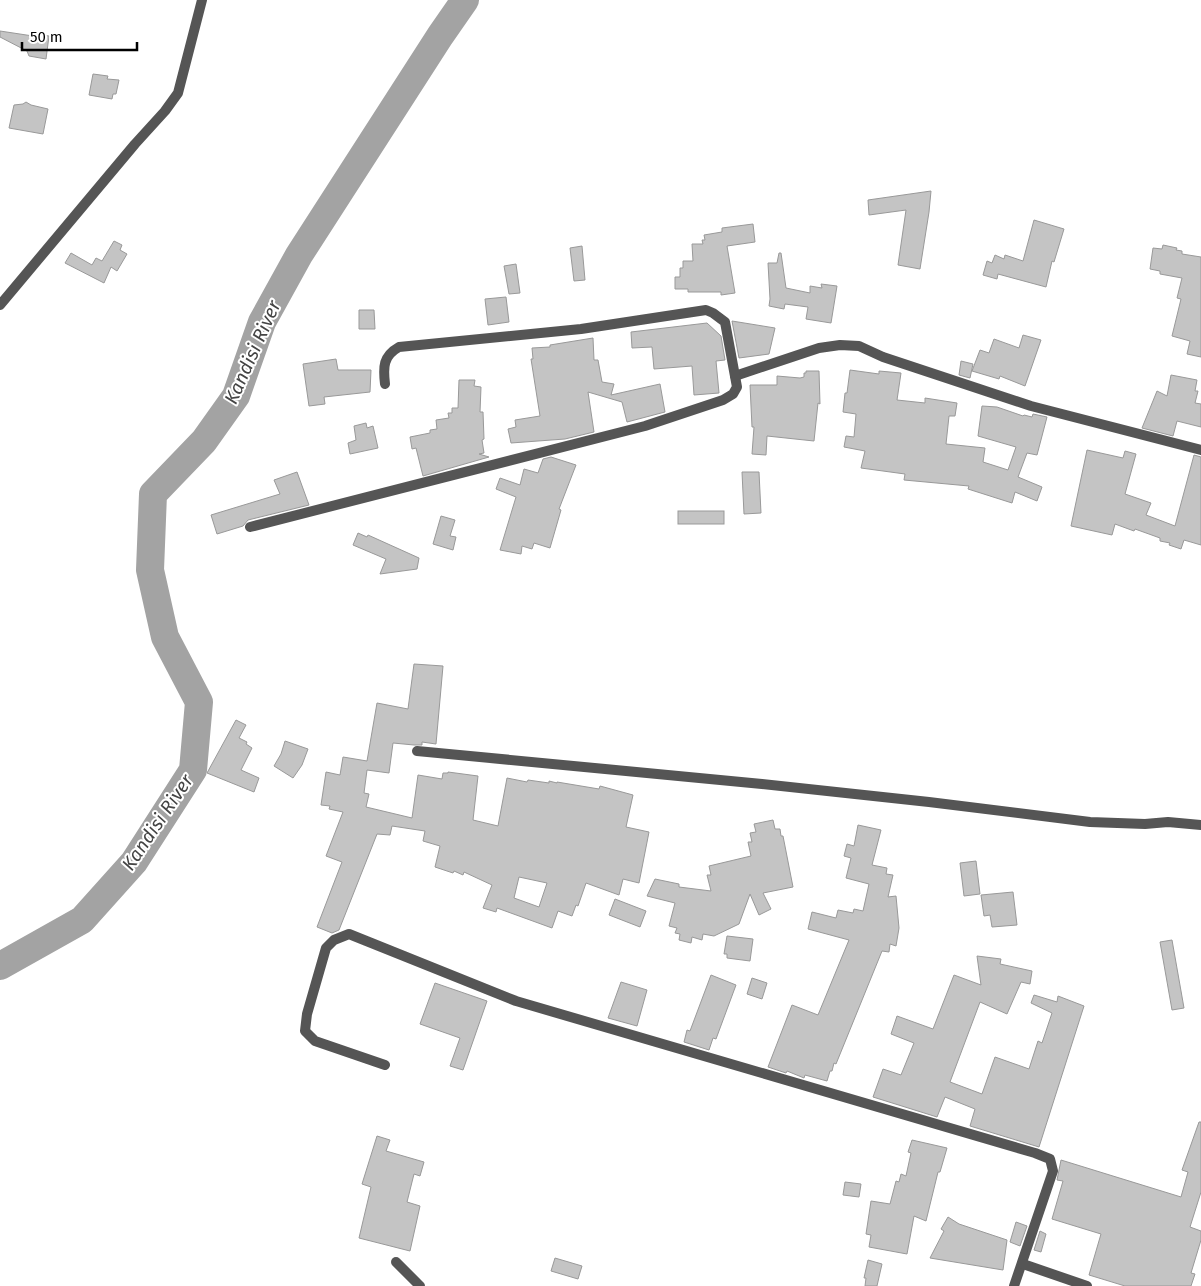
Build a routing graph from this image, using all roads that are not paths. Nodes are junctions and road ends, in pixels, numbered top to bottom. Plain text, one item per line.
1 (202, 0) edge
2 (0, 305) edge
3 (735, 376) junction
4 (385, 384) dead end
5 (1201, 450) edge
6 (250, 527) dead end
7 (417, 751) dead end
8 (1201, 825) edge
9 (385, 1066) dead end
10 (396, 1262) dead end
11 (1023, 1264) junction
12 (420, 1286) edge
13 (1014, 1286) edge
14 (1087, 1286) edge

1 - 2 street
3 - 4 street
3 - 5 street
3 - 6 street
7 - 8 street
9 - 11 street
10 - 12 street
11 - 13 street
11 - 14 street

